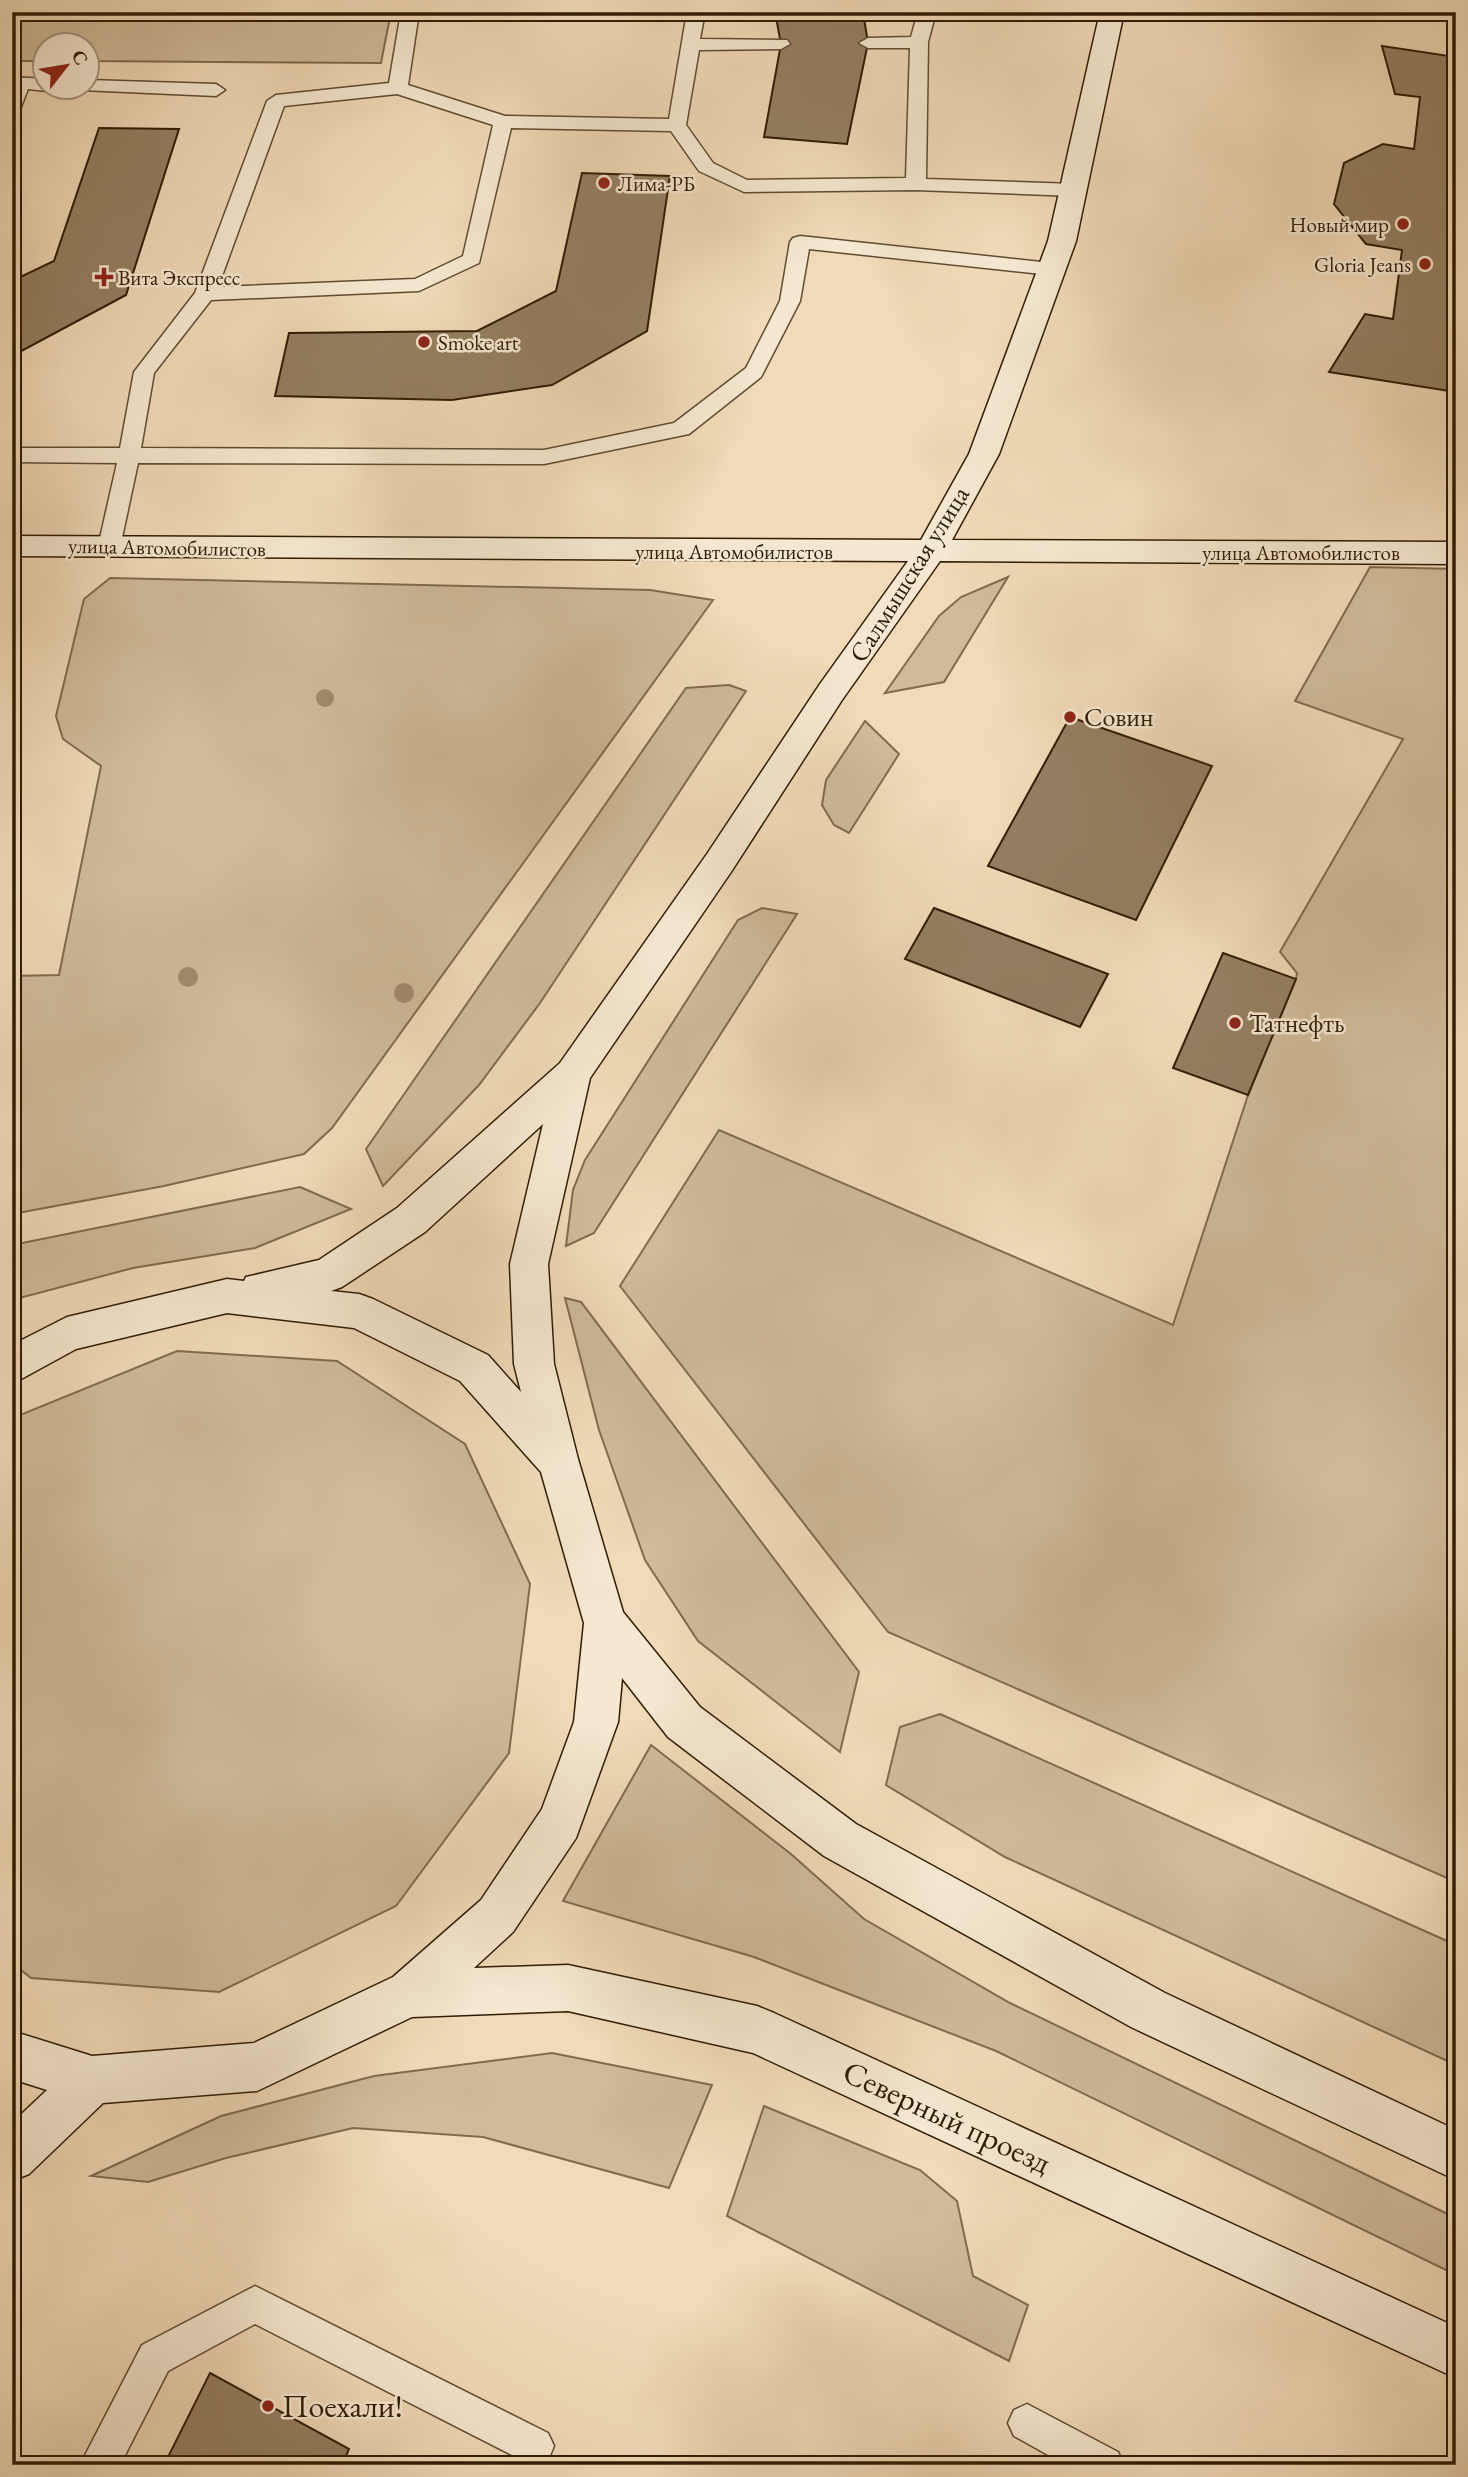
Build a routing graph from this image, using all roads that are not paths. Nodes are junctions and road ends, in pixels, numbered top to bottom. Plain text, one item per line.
1 (410, 12) edge
2 (696, 12) edge
3 (927, 12) edge
4 (1112, 12) edge
5 (919, 42) junction
6 (781, 44) dead end
7 (869, 44) dead end
8 (691, 45) junction
9 (16, 84) edge
10 (102, 86) edge
11 (398, 88) junction
12 (216, 90) dead end
13 (12, 107) edge
14 (503, 122) junction
15 (677, 125) junction
16 (916, 184) junction
17 (1075, 190) junction
18 (1051, 269) junction
19 (205, 294) junction
20 (12, 455) edge
21 (129, 456) junction
22 (12, 546) edge
23 (109, 547) junction
24 (930, 552) junction
25 (1456, 553) edge
26 (573, 1074) junction
27 (227, 1296) junction
28 (67, 1334) junction
29 (12, 1340) edge
30 (12, 1366) edge
31 (559, 1463) junction
32 (605, 1623) junction
33 (410, 1994) junction
34 (12, 2055) edge
35 (92, 2080) junction
36 (1456, 2156) edge
37 (12, 2157) edge
38 (1456, 2353) edge
39 (1027, 2423) dead end
40 (99, 2465) edge
41 (527, 2465) edge
42 (1105, 2465) edge

1 - 11 lane
2 - 8 lane
3 - 5 lane
4 - 17 main road, Салмышская улица
5 - 7 lane
5 - 16 lane
6 - 8 lane
8 - 15 lane
9 - 13 lane
10 - 12 lane
11 - 14 lane
11 - 19 lane
14 - 15 lane
14 - 19 lane
15 - 16 lane
16 - 17 lane
17 - 18 main road, Салмышская улица
18 - 21 lane
18 - 24 main road, Салмышская улица
19 - 21 lane
20 - 21 lane
21 - 23 lane
22 - 23 main road, улица Автомобилистов
23 - 24 main road, улица Автомобилистов
24 - 25 main road, улица Автомобилистов
24 - 26 main road, Салмышская улица
26 - 27 main road
26 - 31 main road
27 - 28 main road
27 - 31 main road
28 - 29 main road
28 - 30 main road
31 - 32 main road
32 - 33 main road
32 - 36 main road
33 - 35 main road
33 - 38 main road, Северный проезд
34 - 35 main road
35 - 37 main road
39 - 42 lane
40 - 41 lane

